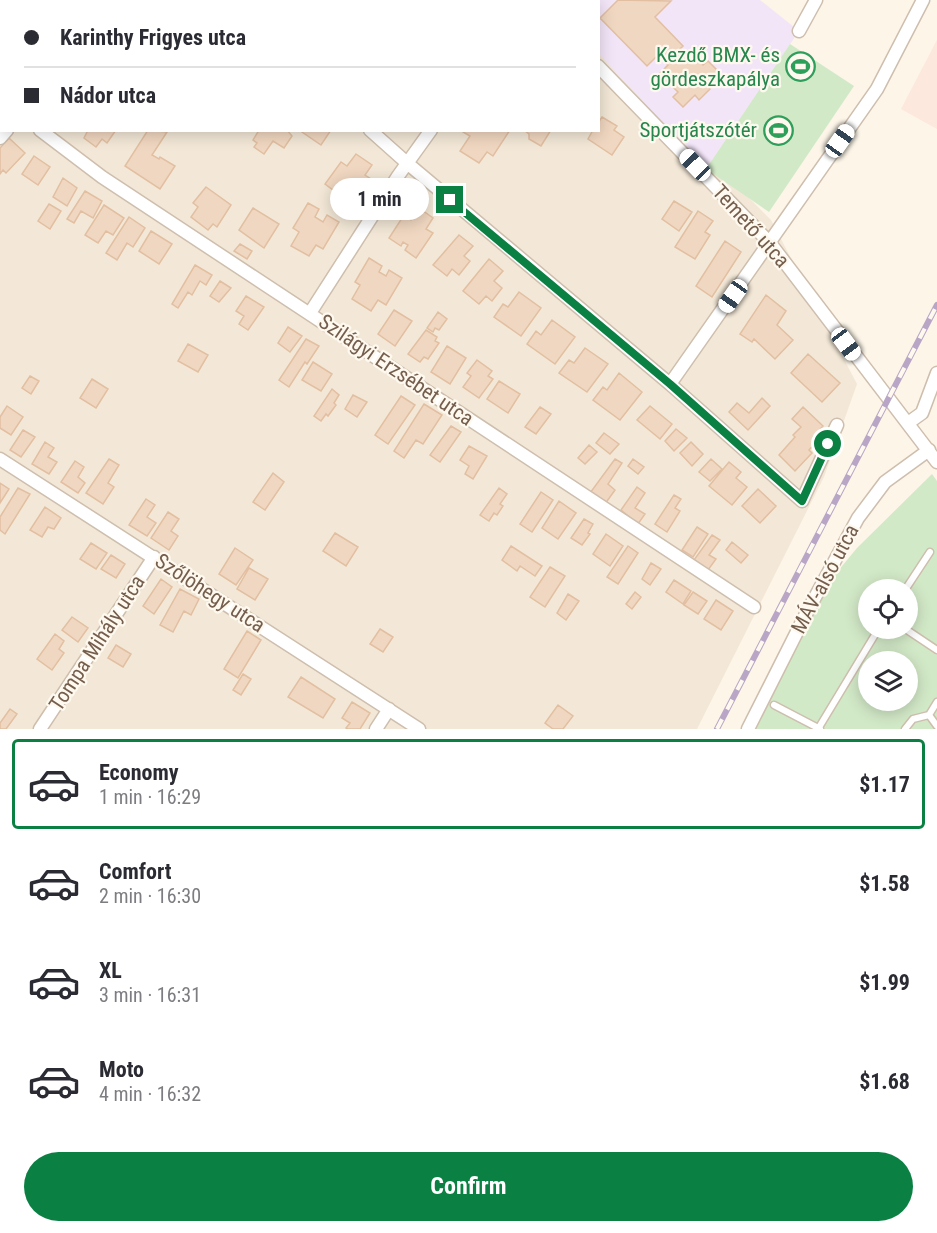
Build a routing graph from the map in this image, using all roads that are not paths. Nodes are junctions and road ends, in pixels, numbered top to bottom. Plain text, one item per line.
1 (816, 0) edge
2 (923, 0) edge
3 (799, 31) dead end
4 (600, 68) edge
5 (43, 132) edge
6 (372, 132) edge
7 (430, 132) edge
8 (407, 163) junction
9 (770, 243) junction
10 (310, 313) junction
11 (937, 373) edge
12 (670, 384) junction
13 (908, 423) junction
14 (837, 425) dead end
15 (929, 450) junction
16 (0, 459) edge
17 (937, 462) edge
18 (930, 552) dead end
19 (154, 557) junction
20 (912, 579) edge
21 (754, 608) dead end
22 (918, 637) edge
23 (872, 639) edge
24 (937, 650) edge
25 (937, 702) edge
26 (774, 705) dead end
27 (389, 709) junction
28 (929, 715) junction
29 (937, 726) edge
30 (40, 729) edge
31 (376, 729) edge
32 (419, 729) edge
33 (748, 729) edge
34 (819, 729) edge
35 (905, 729) edge

1 - 3 street
2 - 9 street
4 - 9 street, Temető utca
5 - 10 street, Szilágyi Erzsébet utca
6 - 8 street
7 - 8 street
8 - 10 street
8 - 12 street
9 - 12 street
9 - 13 street, Temető utca
10 - 21 street, Szilágyi Erzsébet utca
11 - 13 street
12 - 14 street
13 - 15 street, Temető utca
15 - 17 street, Temető utca
15 - 33 street, MÁV-alsó utca
16 - 19 street, Szőlöhegy utca
18 - 20 lane
19 - 27 street, Szőlöhegy utca
19 - 30 street, Tompa Mihály utca
22 - 24 lane
23 - 34 lane
25 - 28 lane
26 - 34 lane
27 - 31 street
27 - 32 street, Szőlöhegy utca
28 - 29 lane
28 - 35 lane

